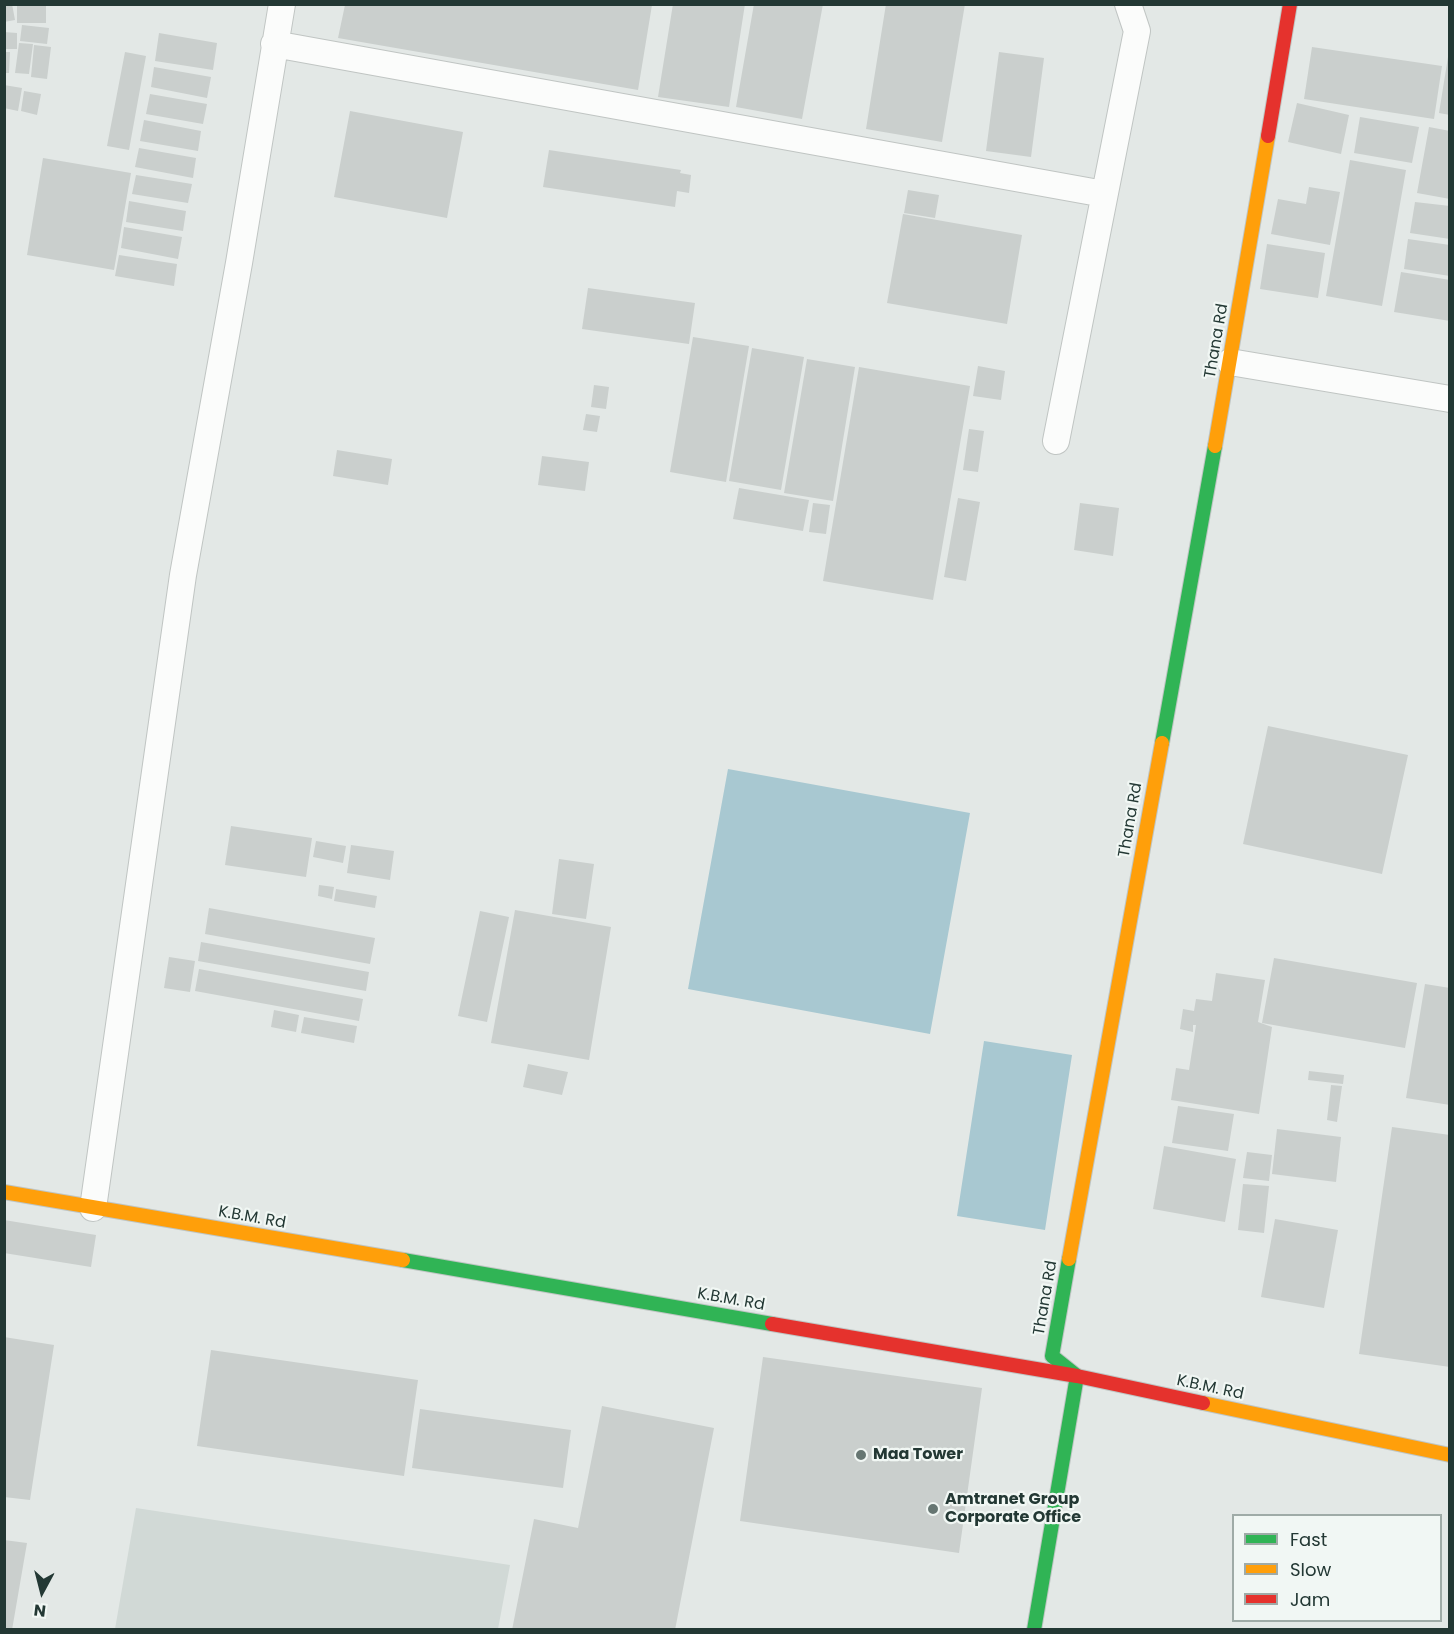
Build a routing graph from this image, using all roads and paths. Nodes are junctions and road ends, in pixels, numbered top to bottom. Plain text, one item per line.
1 (282, 4) edge
2 (1128, 4) edge
3 (1290, 4) edge
4 (274, 44) junction
5 (1104, 194) junction
6 (1230, 362) junction
7 (1449, 399) edge
8 (1056, 441) dead end
9 (4, 1192) edge
10 (93, 1208) junction
11 (1077, 1377) junction
12 (1449, 1455) edge
13 (1034, 1629) edge

1 - 4 street
2 - 5 street
3 - 6 street, Thana Rd
4 - 5 street
4 - 10 street
5 - 8 street
6 - 7 street
6 - 11 street, Thana Rd
9 - 10 street, K.B.M. Rd
10 - 11 street, K.B.M. Rd
11 - 12 street, K.B.M. Rd
11 - 13 street

